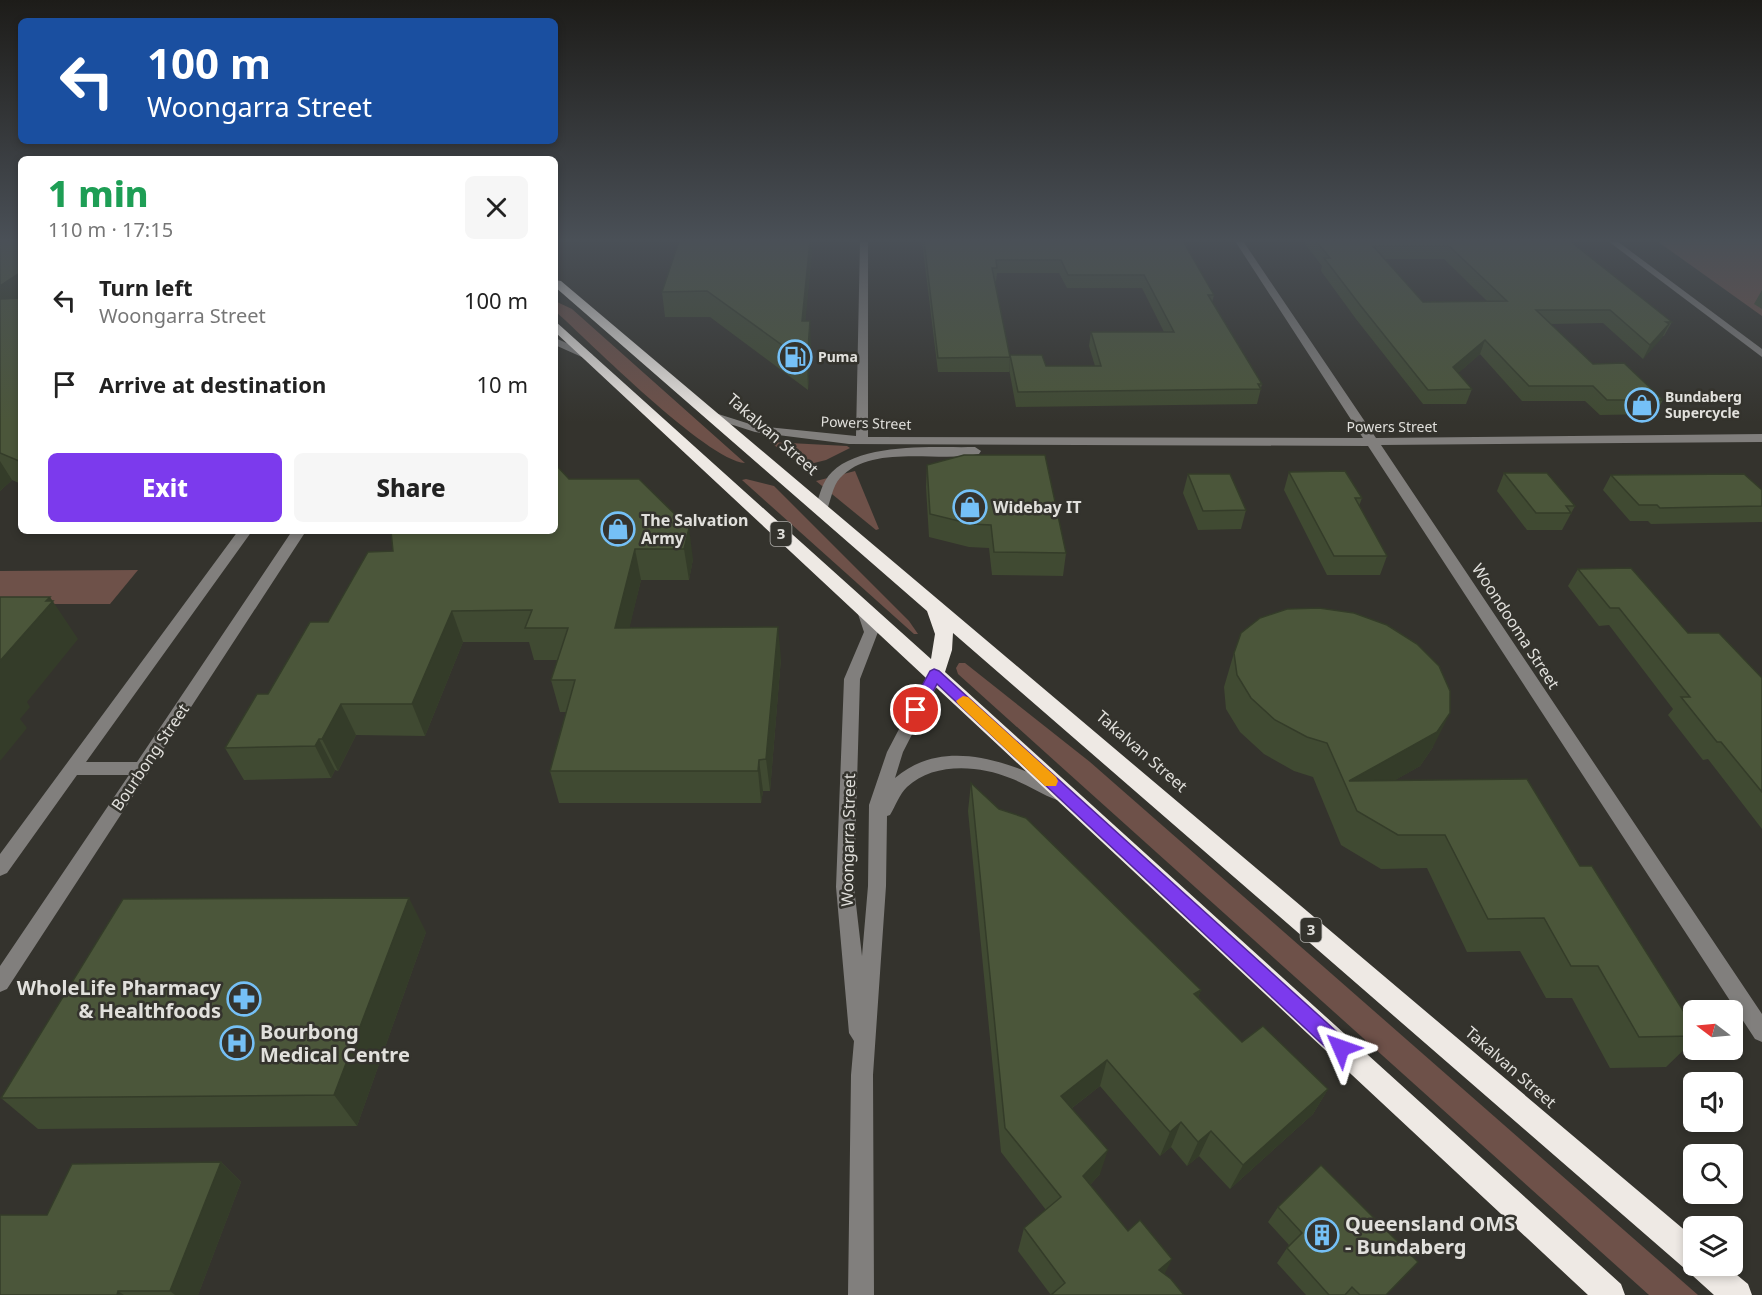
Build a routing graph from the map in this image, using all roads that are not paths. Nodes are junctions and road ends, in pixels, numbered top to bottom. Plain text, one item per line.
1 (577, 301) edge
2 (864, 301) edge
3 (1279, 301) edge
4 (1692, 301) edge
5 (558, 328) edge
6 (558, 342) edge
7 (1762, 354) edge
8 (588, 356) junction
9 (712, 415) junction
10 (863, 420) junction
11 (1762, 438) edge
12 (861, 440) junction
13 (923, 440) junction
14 (1022, 441) junction
15 (1373, 442) junction
16 (883, 456) junction
17 (820, 509) junction
18 (243, 534) edge
19 (297, 534) edge
20 (929, 602) junction
21 (864, 610) junction
22 (934, 674) junction
23 (143, 768) junction
24 (72, 769) junction
25 (1068, 798) junction
26 (878, 829) junction
27 (0, 868) edge
28 (0, 983) edge
29 (1762, 1032) edge
30 (862, 1074) junction
31 (1683, 1249) edge
32 (1715, 1276) edge
33 (861, 1295) edge
34 (1610, 1295) edge
35 (1737, 1295) edge

1 - 9 highway, Takalvan Street / 3
2 - 10 street
3 - 15 street, Woondooma Street
4 - 7 street
5 - 8 highway, 3
6 - 8 street
8 - 21 highway, 3
9 - 12 street, Powers Street
9 - 17 highway, Takalvan Street / 3
10 - 12 street
10 - 13 street
11 - 15 street, Powers Street
12 - 13 street, Powers Street
12 - 16 street
13 - 14 street, Powers Street
14 - 15 street, Powers Street
14 - 16 street, Powers Street
15 - 29 street, Woondooma Street
16 - 17 street, Powers Street
17 - 20 highway, Takalvan Street / 3
18 - 24 street
19 - 23 street, Bourbong Street
20 - 22 highway
20 - 31 highway, Takalvan Street / 3
21 - 22 highway, 3
21 - 30 street, Woongarra Street
22 - 25 highway, 3
22 - 26 street, Woongarra Street
23 - 24 street
23 - 28 street, Bourbong Street
24 - 27 street
25 - 26 street, Woongarra Street
25 - 34 highway, 3
26 - 30 street, Woongarra Street
30 - 33 street, Woongarra Street
32 - 35 highway

